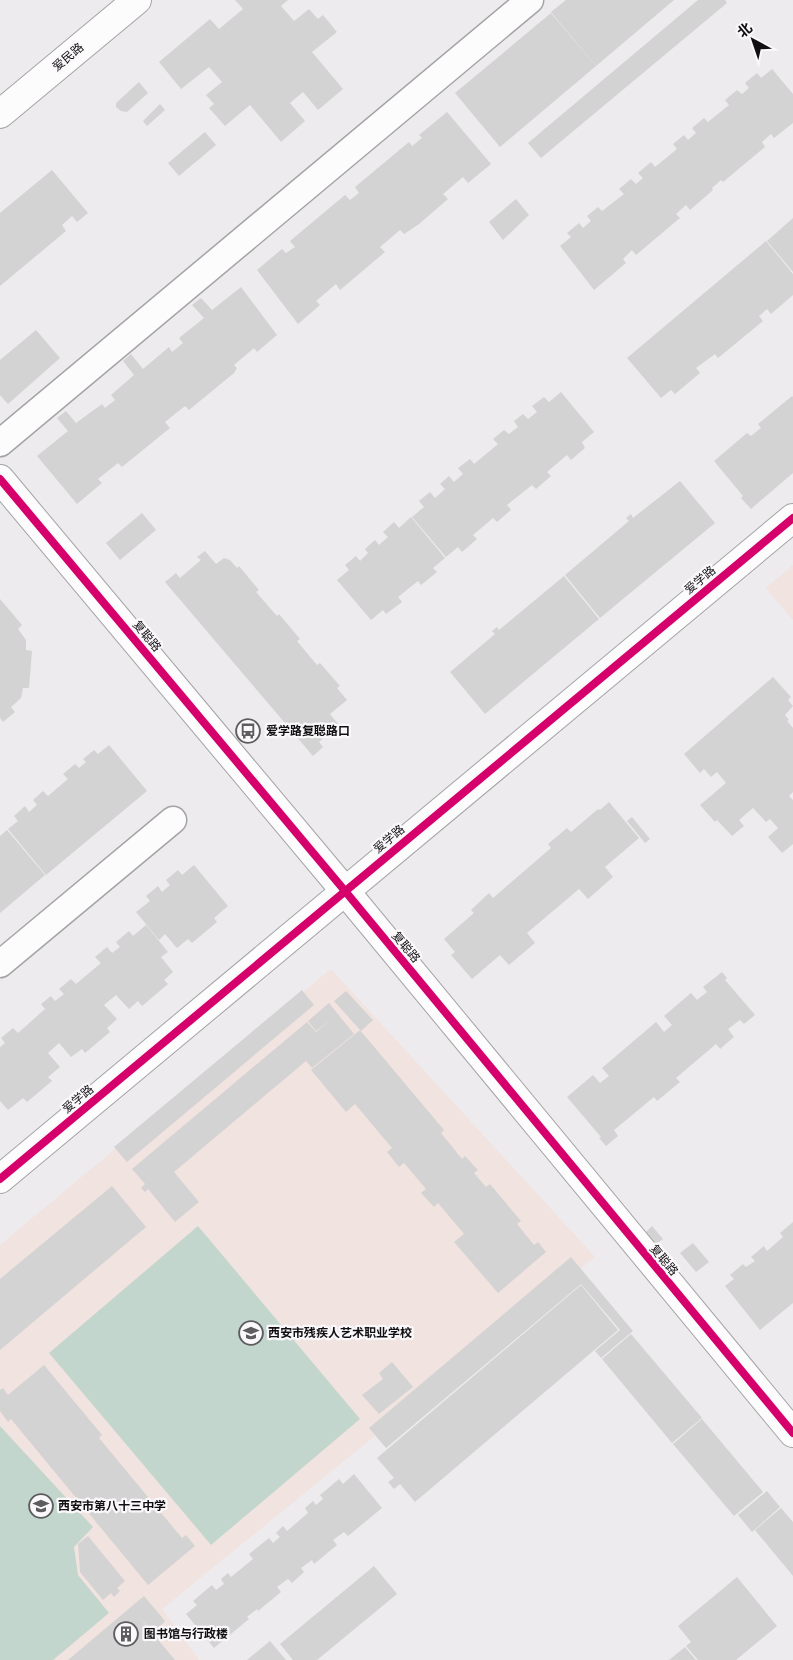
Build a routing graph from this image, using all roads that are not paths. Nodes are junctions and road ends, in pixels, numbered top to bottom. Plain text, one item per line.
1 (137, 0) edge
2 (530, 0) edge
3 (0, 114) edge
4 (0, 443) edge
5 (0, 478) edge
6 (793, 518) edge
7 (173, 820) dead end
8 (345, 891) junction
9 (0, 964) edge
10 (0, 1179) edge
11 (793, 1433) edge

1 - 3 street, 爱民路
2 - 4 street
5 - 8 street, 复聪路
6 - 8 street, 爱学路
7 - 9 street
8 - 10 street, 爱学路
8 - 11 street, 复聪路

